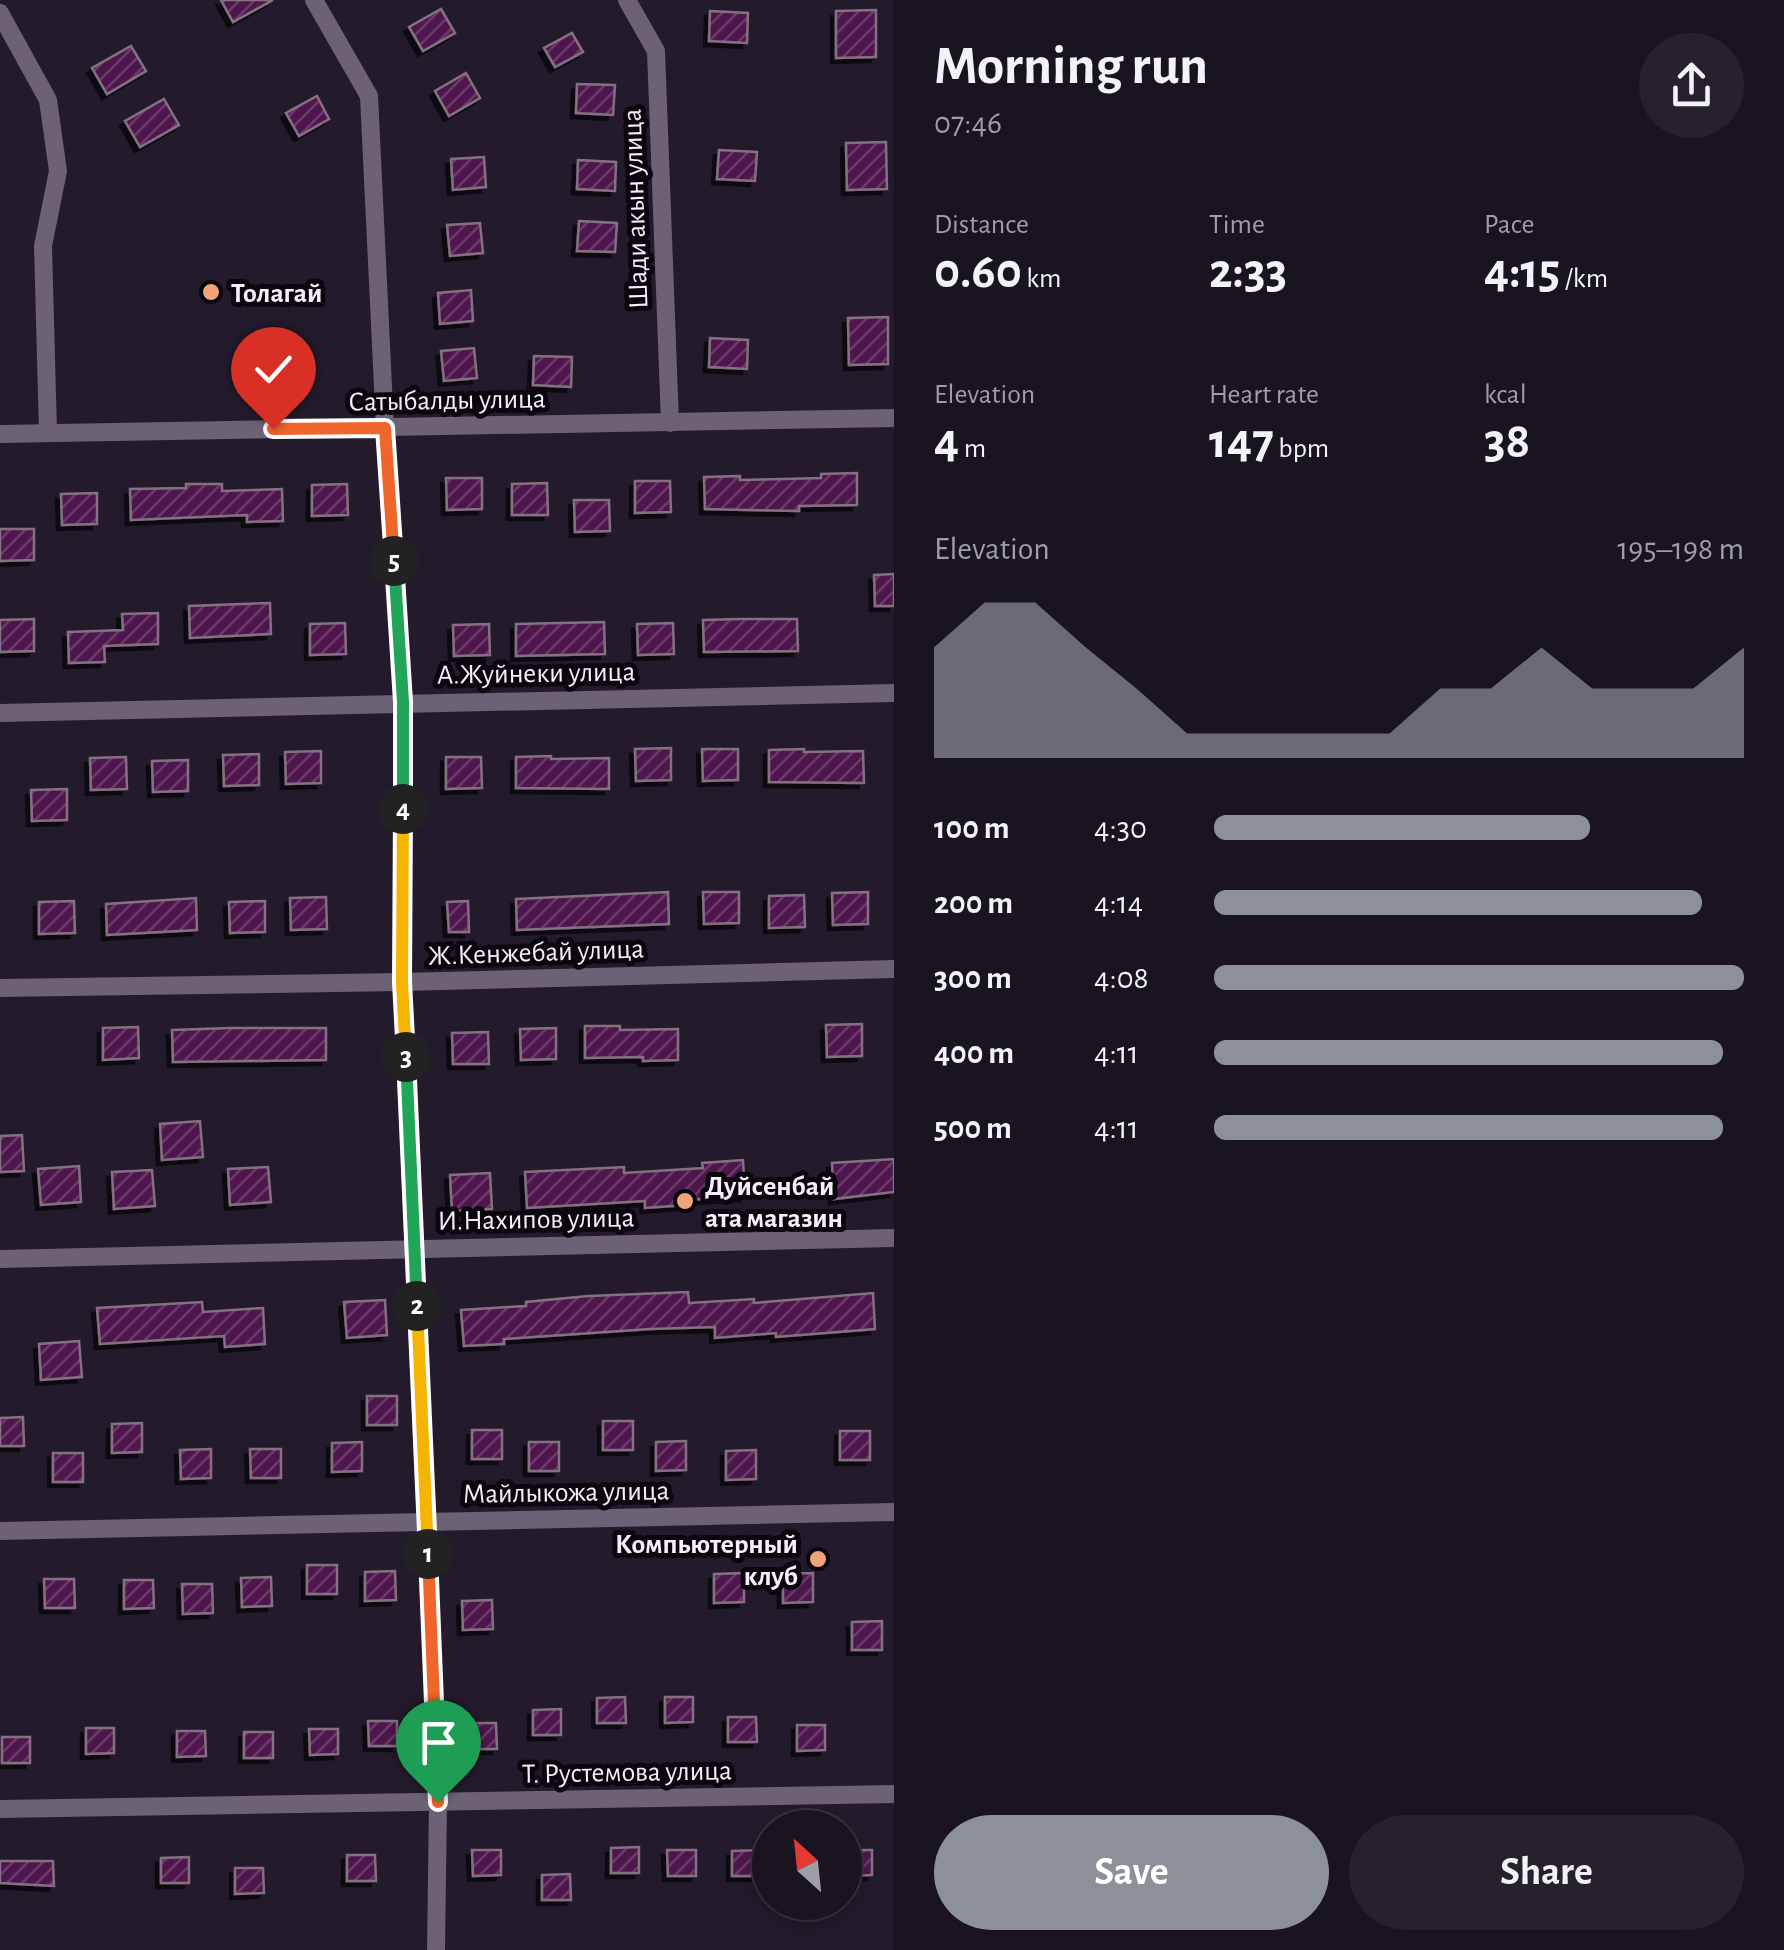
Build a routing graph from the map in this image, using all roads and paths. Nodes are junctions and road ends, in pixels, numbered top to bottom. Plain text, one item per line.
1 (314, 0) edge
2 (627, 0) edge
3 (0, 13) edge
4 (894, 418) edge
5 (670, 423) junction
6 (385, 428) junction
7 (48, 432) junction
8 (0, 434) edge
9 (894, 693) edge
10 (403, 702) junction
11 (0, 713) edge
12 (894, 968) edge
13 (402, 982) junction
14 (0, 988) edge
15 (894, 1238) edge
16 (414, 1248) junction
17 (0, 1259) edge
18 (894, 1512) edge
19 (427, 1522) junction
20 (0, 1531) edge
21 (894, 1794) edge
22 (438, 1802) junction
23 (0, 1809) edge
24 (436, 1950) edge

1 - 6 street
2 - 5 street, Шади акын улица
3 - 7 street
4 - 5 street, Сатыбалды улица
5 - 6 street, Сатыбалды улица
6 - 7 street, Сатыбалды улица
6 - 10 street
7 - 8 street, Сатыбалды улица
9 - 10 street, А.Жуйнеки улица
10 - 11 street, А.Жуйнеки улица
10 - 13 street
12 - 13 street, Ж.Кенжебай улица
13 - 14 street, Ж.Кенжебай улица
13 - 16 street
15 - 16 street, И.Нахипов улица
16 - 17 street, И.Нахипов улица
16 - 19 street
18 - 19 street, Майлыкожа улица
19 - 20 street, Майлыкожа улица
19 - 22 street
21 - 22 street, Т. Рустемова улица
22 - 23 street, Т. Рустемова улица
22 - 24 street

